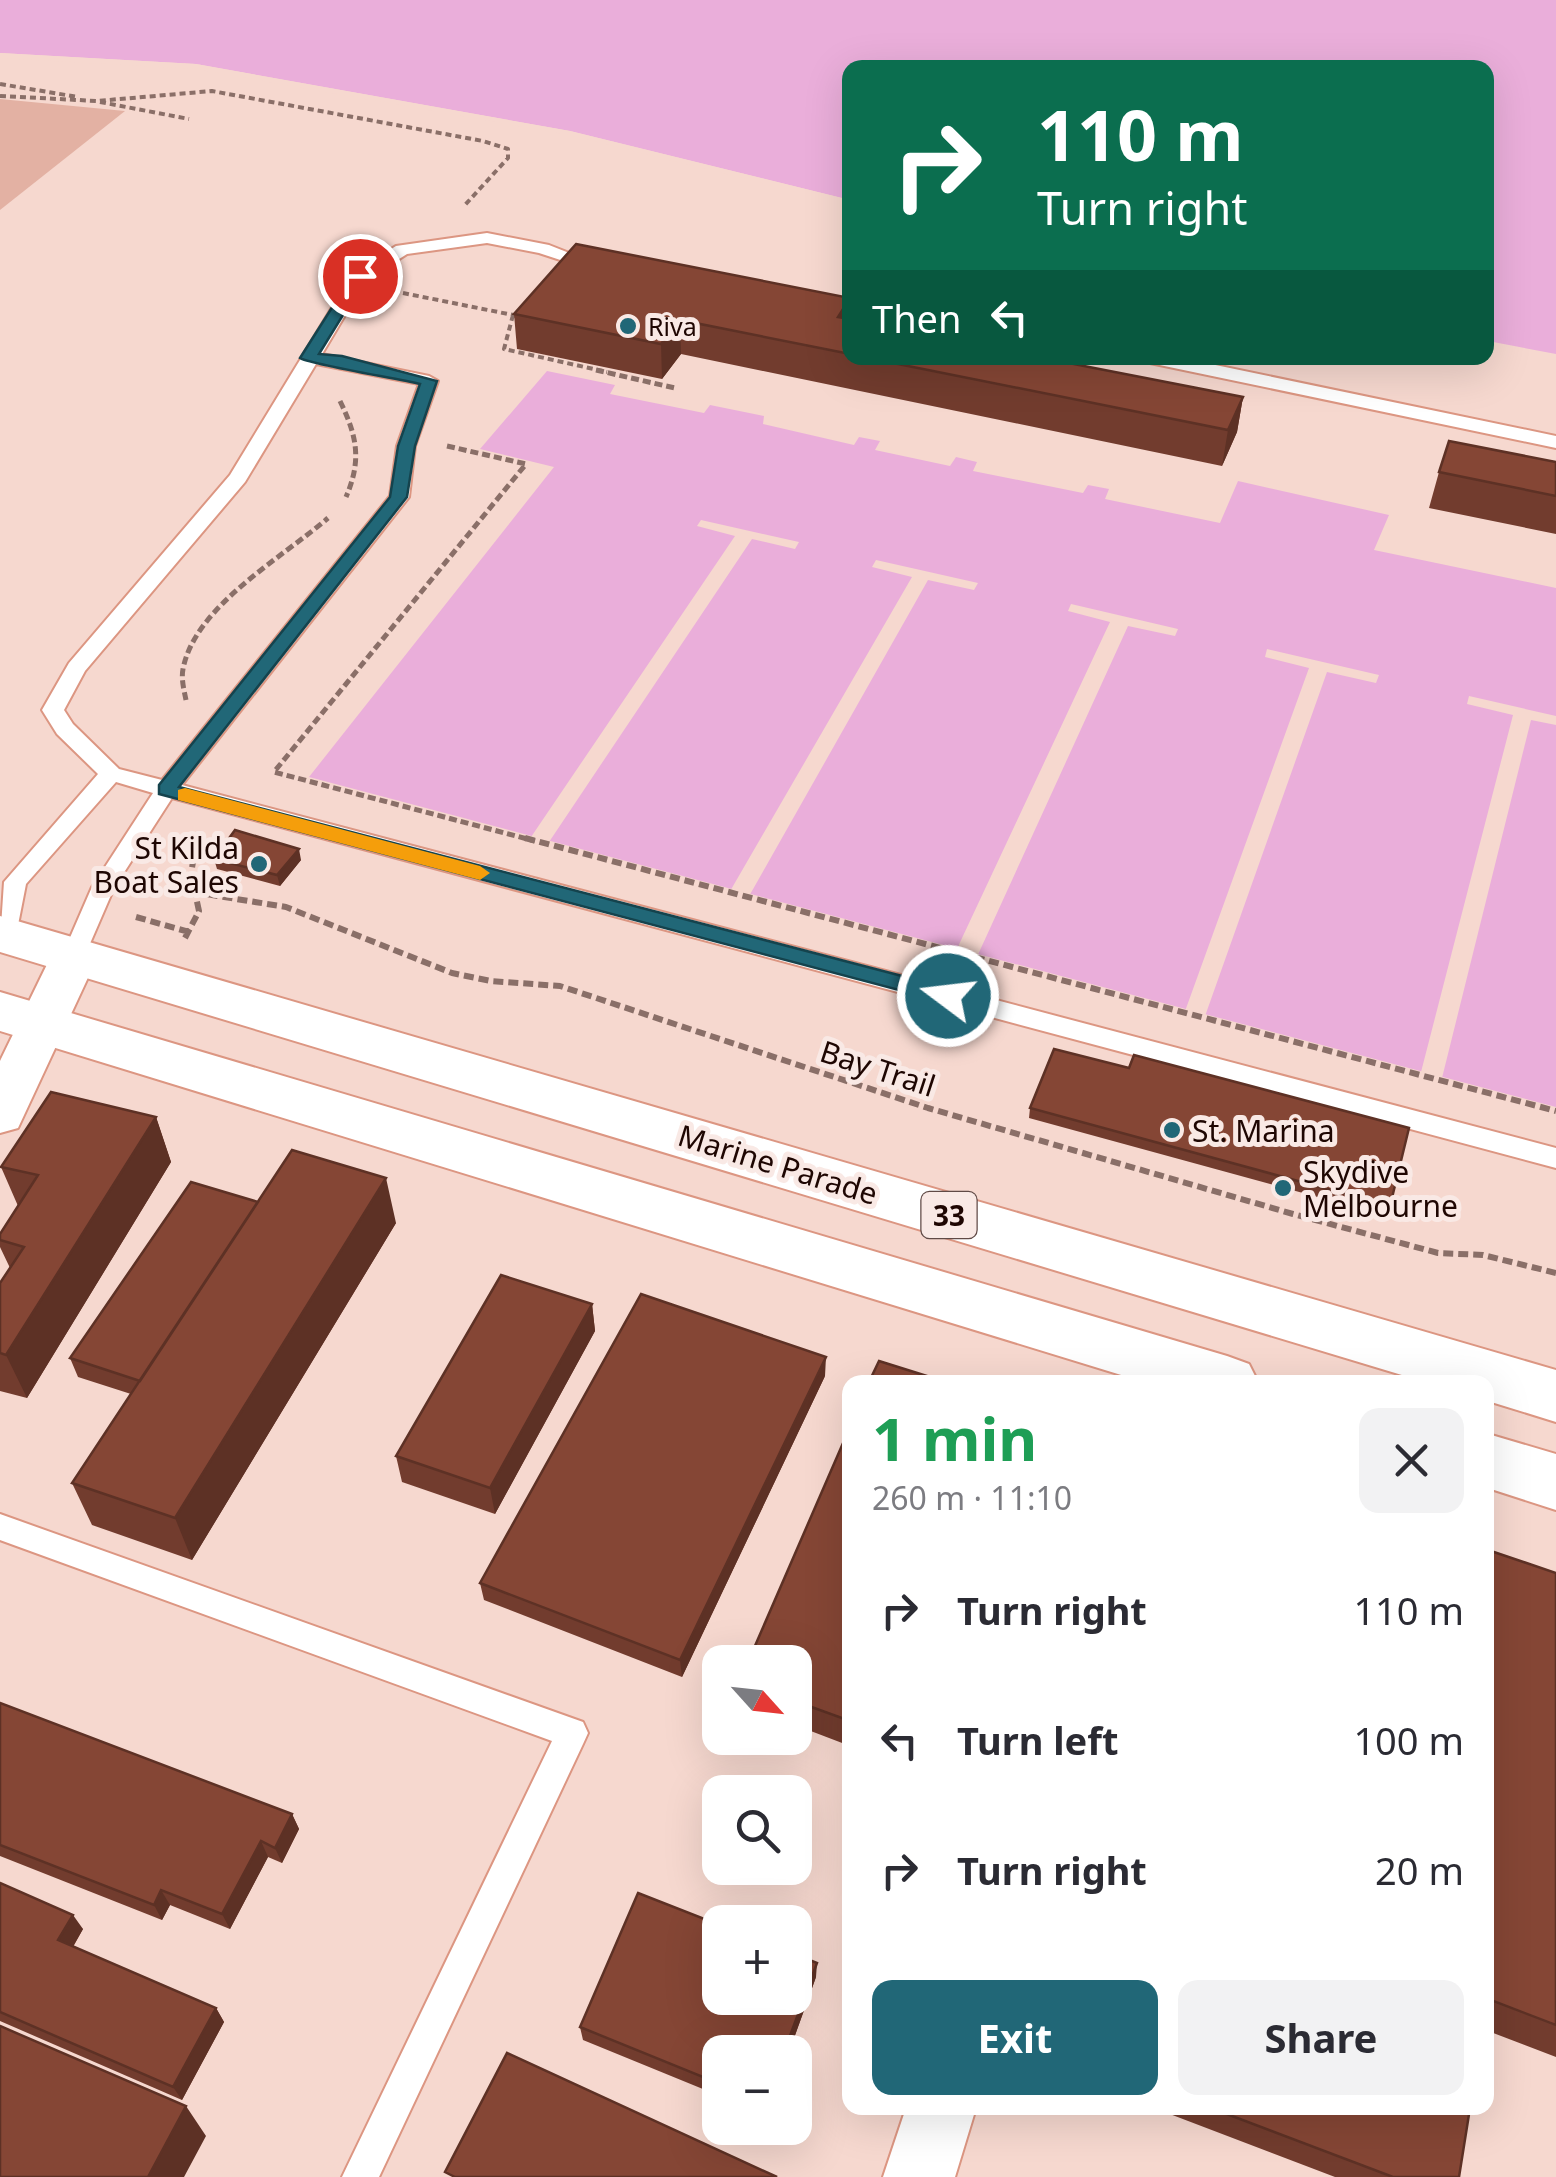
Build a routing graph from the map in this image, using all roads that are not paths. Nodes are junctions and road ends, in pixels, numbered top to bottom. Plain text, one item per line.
1 (609, 270) edge
2 (308, 358) junction
3 (1194, 365) edge
4 (1556, 442) edge
5 (111, 774) junction
6 (166, 790) junction
7 (1, 941) edge
8 (74, 956) junction
9 (22, 1017) edge
10 (6, 1101) edge
11 (1556, 1158) edge
12 (1185, 1375) edge
13 (1485, 1375) edge
14 (1494, 1378) edge
15 (1556, 1396) edge
16 (1494, 1463) edge
17 (1556, 1482) edge
18 (0, 1528) edge
19 (939, 2115) edge
20 (360, 2177) edge
21 (919, 2177) edge

1 - 2 lane
2 - 5 lane
2 - 6 lane
3 - 4 lane
5 - 6 lane
5 - 7 lane
6 - 8 lane
6 - 11 lane
7 - 8 main road, Marine Parade / 33
8 - 9 street
8 - 13 main road, Marine Parade / 33
9 - 10 street
9 - 12 main road
14 - 15 main road, Marine Parade / 33
16 - 17 main road
18 - 20 lane
19 - 21 street

